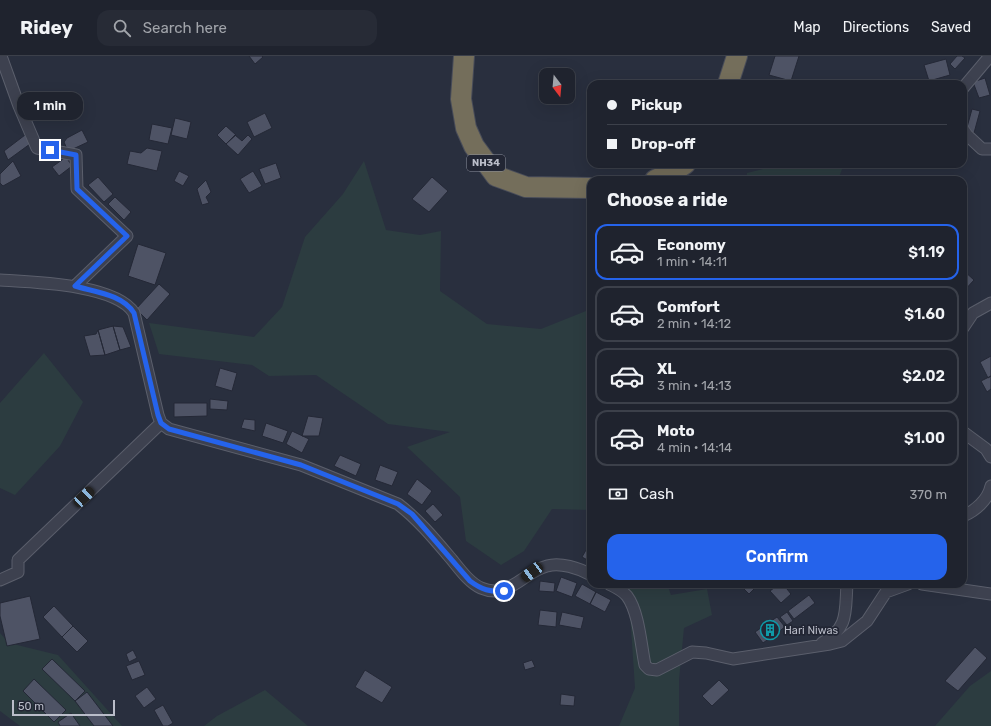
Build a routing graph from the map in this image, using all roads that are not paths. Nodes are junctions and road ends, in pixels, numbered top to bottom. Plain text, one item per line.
1 (1, 56) edge
2 (464, 56) edge
3 (737, 56) edge
4 (990, 56) edge
5 (729, 80) edge
6 (967, 83) edge
7 (967, 135) edge
8 (991, 149) edge
9 (679, 168) edge
10 (663, 176) edge
11 (587, 188) edge
12 (0, 280) edge
13 (75, 286) junction
14 (991, 303) edge
15 (967, 322) edge
16 (161, 423) junction
17 (967, 435) edge
18 (991, 458) edge
19 (991, 486) edge
20 (967, 514) edge
21 (587, 573) edge
22 (0, 580) edge
23 (614, 588) edge
24 (847, 588) edge
25 (897, 588) edge
26 (950, 588) edge
27 (991, 594) edge
28 (816, 646) junction

1 - 13 street
2 - 11 highway, NH34
3 - 5 highway
4 - 6 street
7 - 8 street
9 - 10 highway
12 - 13 street
13 - 16 street
14 - 15 street
16 - 21 street
16 - 22 street
17 - 18 street
19 - 20 street
23 - 28 street
24 - 28 street
25 - 28 street
26 - 27 street

